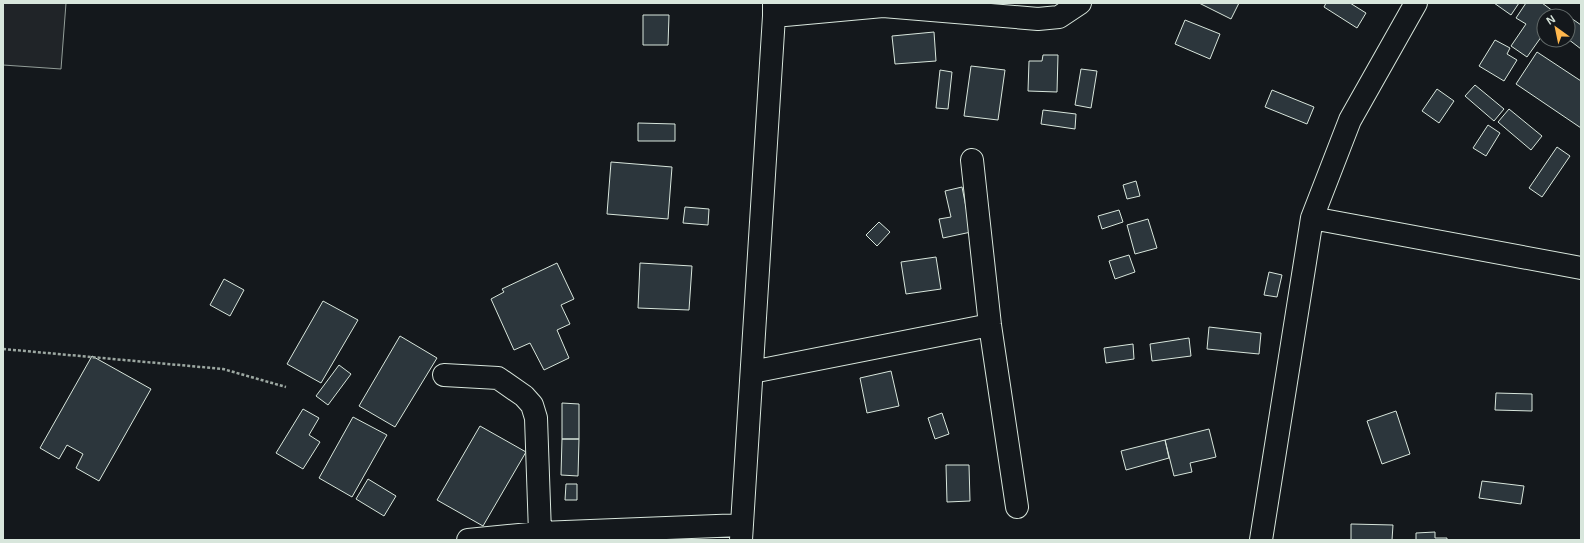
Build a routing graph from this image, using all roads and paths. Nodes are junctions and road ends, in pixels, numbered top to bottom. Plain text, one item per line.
1 (1080, 3) edge
2 (1416, 3) edge
3 (774, 10) edge
4 (972, 160) dead end
5 (1312, 218) junction
6 (1581, 268) edge
7 (990, 325) junction
8 (3, 349) edge
9 (752, 372) junction
10 (444, 375) dead end
11 (286, 387) dead end
12 (1017, 507) dead end
13 (540, 533) junction
14 (741, 533) edge
15 (468, 540) edge
16 (1261, 540) edge

1 - 3 street
2 - 5 street
3 - 9 street
4 - 7 street
5 - 6 street
5 - 16 street
7 - 9 street
7 - 12 street
8 - 11 path
9 - 14 street
10 - 13 street
13 - 14 street
13 - 15 street

